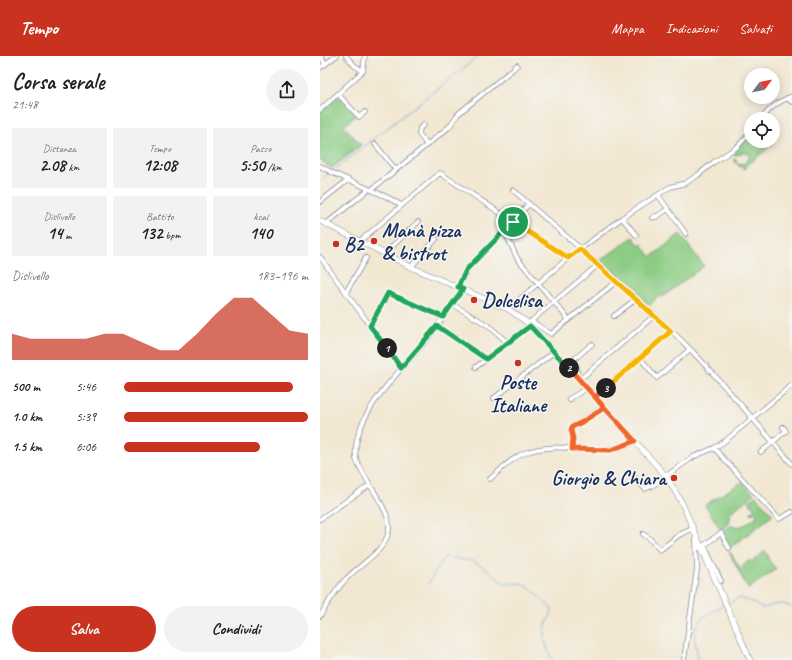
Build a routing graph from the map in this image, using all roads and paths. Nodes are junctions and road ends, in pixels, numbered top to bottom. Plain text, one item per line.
1 (321, 56) edge
2 (336, 56) edge
3 (346, 56) edge
4 (365, 56) edge
5 (325, 65) junction
6 (517, 65) dead end
7 (320, 68) edge
8 (363, 71) junction
9 (338, 94) junction
10 (792, 96) edge
11 (787, 98) junction
12 (792, 102) edge
13 (320, 110) edge
14 (365, 112) dead end
15 (767, 112) edge
16 (424, 125) dead end
17 (744, 140) edge
18 (375, 144) dead end
19 (427, 145) junction
20 (320, 166) edge
21 (396, 170) junction
22 (348, 180) junction
23 (370, 189) junction
24 (513, 190) dead end
25 (658, 195) junction
26 (320, 202) edge
27 (529, 204) junction
28 (401, 205) junction
29 (668, 209) junction
30 (622, 218) junction
31 (652, 218) dead end
32 (320, 221) edge
33 (418, 222) dead end
34 (513, 222) junction
35 (326, 224) junction
36 (504, 230) junction
37 (636, 234) dead end
38 (686, 234) dead end
39 (436, 239) dead end
40 (360, 241) junction
41 (580, 249) junction
42 (384, 254) junction
43 (320, 257) edge
44 (366, 258) dead end
45 (568, 258) junction
46 (599, 264) junction
47 (411, 267) junction
48 (617, 281) junction
49 (538, 283) junction
50 (461, 288) junction
51 (346, 292) junction
52 (636, 299) junction
53 (554, 302) junction
54 (452, 304) junction
55 (508, 309) junction
56 (614, 316) dead end
57 (655, 316) junction
58 (443, 317) junction
59 (569, 320) junction
60 (530, 323) junction
61 (370, 326) junction
62 (437, 326) junction
63 (671, 331) junction
64 (508, 342) junction
65 (592, 344) dead end
66 (690, 350) junction
67 (554, 352) junction
68 (640, 358) junction
69 (486, 359) junction
70 (476, 367) dead end
71 (401, 368) junction
72 (578, 379) junction
73 (792, 386) edge
74 (587, 388) junction
75 (595, 397) junction
76 (494, 398) dead end
77 (570, 400) dead end
78 (604, 408) junction
79 (752, 417) junction
80 (783, 427) dead end
81 (635, 441) junction
82 (773, 442) junction
83 (714, 448) junction
84 (572, 449) junction
85 (761, 452) dead end
86 (792, 464) edge
87 (666, 476) junction
88 (635, 478) dead end
89 (490, 480) dead end
90 (370, 485) junction
91 (792, 512) edge
92 (320, 519) edge
93 (692, 529) junction
94 (643, 534) dead end
95 (696, 539) junction
96 (702, 546) junction
97 (729, 548) dead end
98 (721, 581) dead end
99 (320, 616) edge
100 (684, 660) edge
101 (750, 660) edge

1 - 5 street
2 - 5 street
3 - 8 street
4 - 8 street
5 - 7 street
6 - 19 street
8 - 9 street
9 - 13 street
9 - 14 street
10 - 11 street
11 - 12 street
11 - 15 street
16 - 19 street
17 - 25 street
18 - 21 street
19 - 21 street
20 - 22 street
21 - 23 street
22 - 23 street
22 - 26 street
23 - 28 street
23 - 35 street
24 - 27 street
25 - 29 street
25 - 30 street
27 - 34 street
27 - 41 street
28 - 34 street
28 - 40 street
29 - 31 street
29 - 38 street
30 - 37 street
30 - 41 street
32 - 35 main road
33 - 42 street
34 - 36 street
34 - 45 street
35 - 40 main road
36 - 49 street
36 - 50 street
39 - 47 street
40 - 42 main road
41 - 45 street
41 - 46 street
42 - 47 main road
43 - 51 street
44 - 51 street
45 - 49 street
46 - 48 street
46 - 53 street
47 - 50 main road
48 - 52 street
48 - 59 street
49 - 53 street
49 - 55 street
50 - 54 street
50 - 55 main road
51 - 61 street
52 - 56 street
52 - 57 street
53 - 59 street
53 - 60 street
54 - 58 street
54 - 64 street
55 - 60 main road
57 - 63 street
57 - 72 street
58 - 61 street
58 - 62 street
59 - 60 street
60 - 64 street
60 - 67 main road
61 - 71 street
62 - 69 street
62 - 71 street
63 - 66 street
63 - 68 street
64 - 69 street
65 - 72 street
66 - 68 street
66 - 79 street
67 - 72 main road
67 - 76 street
68 - 75 street
69 - 70 street
71 - 90 street
72 - 74 main road
73 - 79 street
74 - 75 main road
74 - 77 street
75 - 78 main road
78 - 81 main road
78 - 84 street
79 - 82 street
79 - 83 street
80 - 82 street
81 - 84 street
81 - 87 main road
82 - 85 street
82 - 86 street
83 - 87 street
83 - 91 street
84 - 89 street
87 - 88 street
87 - 93 main road
90 - 92 street
90 - 99 street
93 - 94 street
93 - 95 main road
95 - 96 main road
95 - 100 street
96 - 97 street
96 - 98 street
96 - 101 main road

